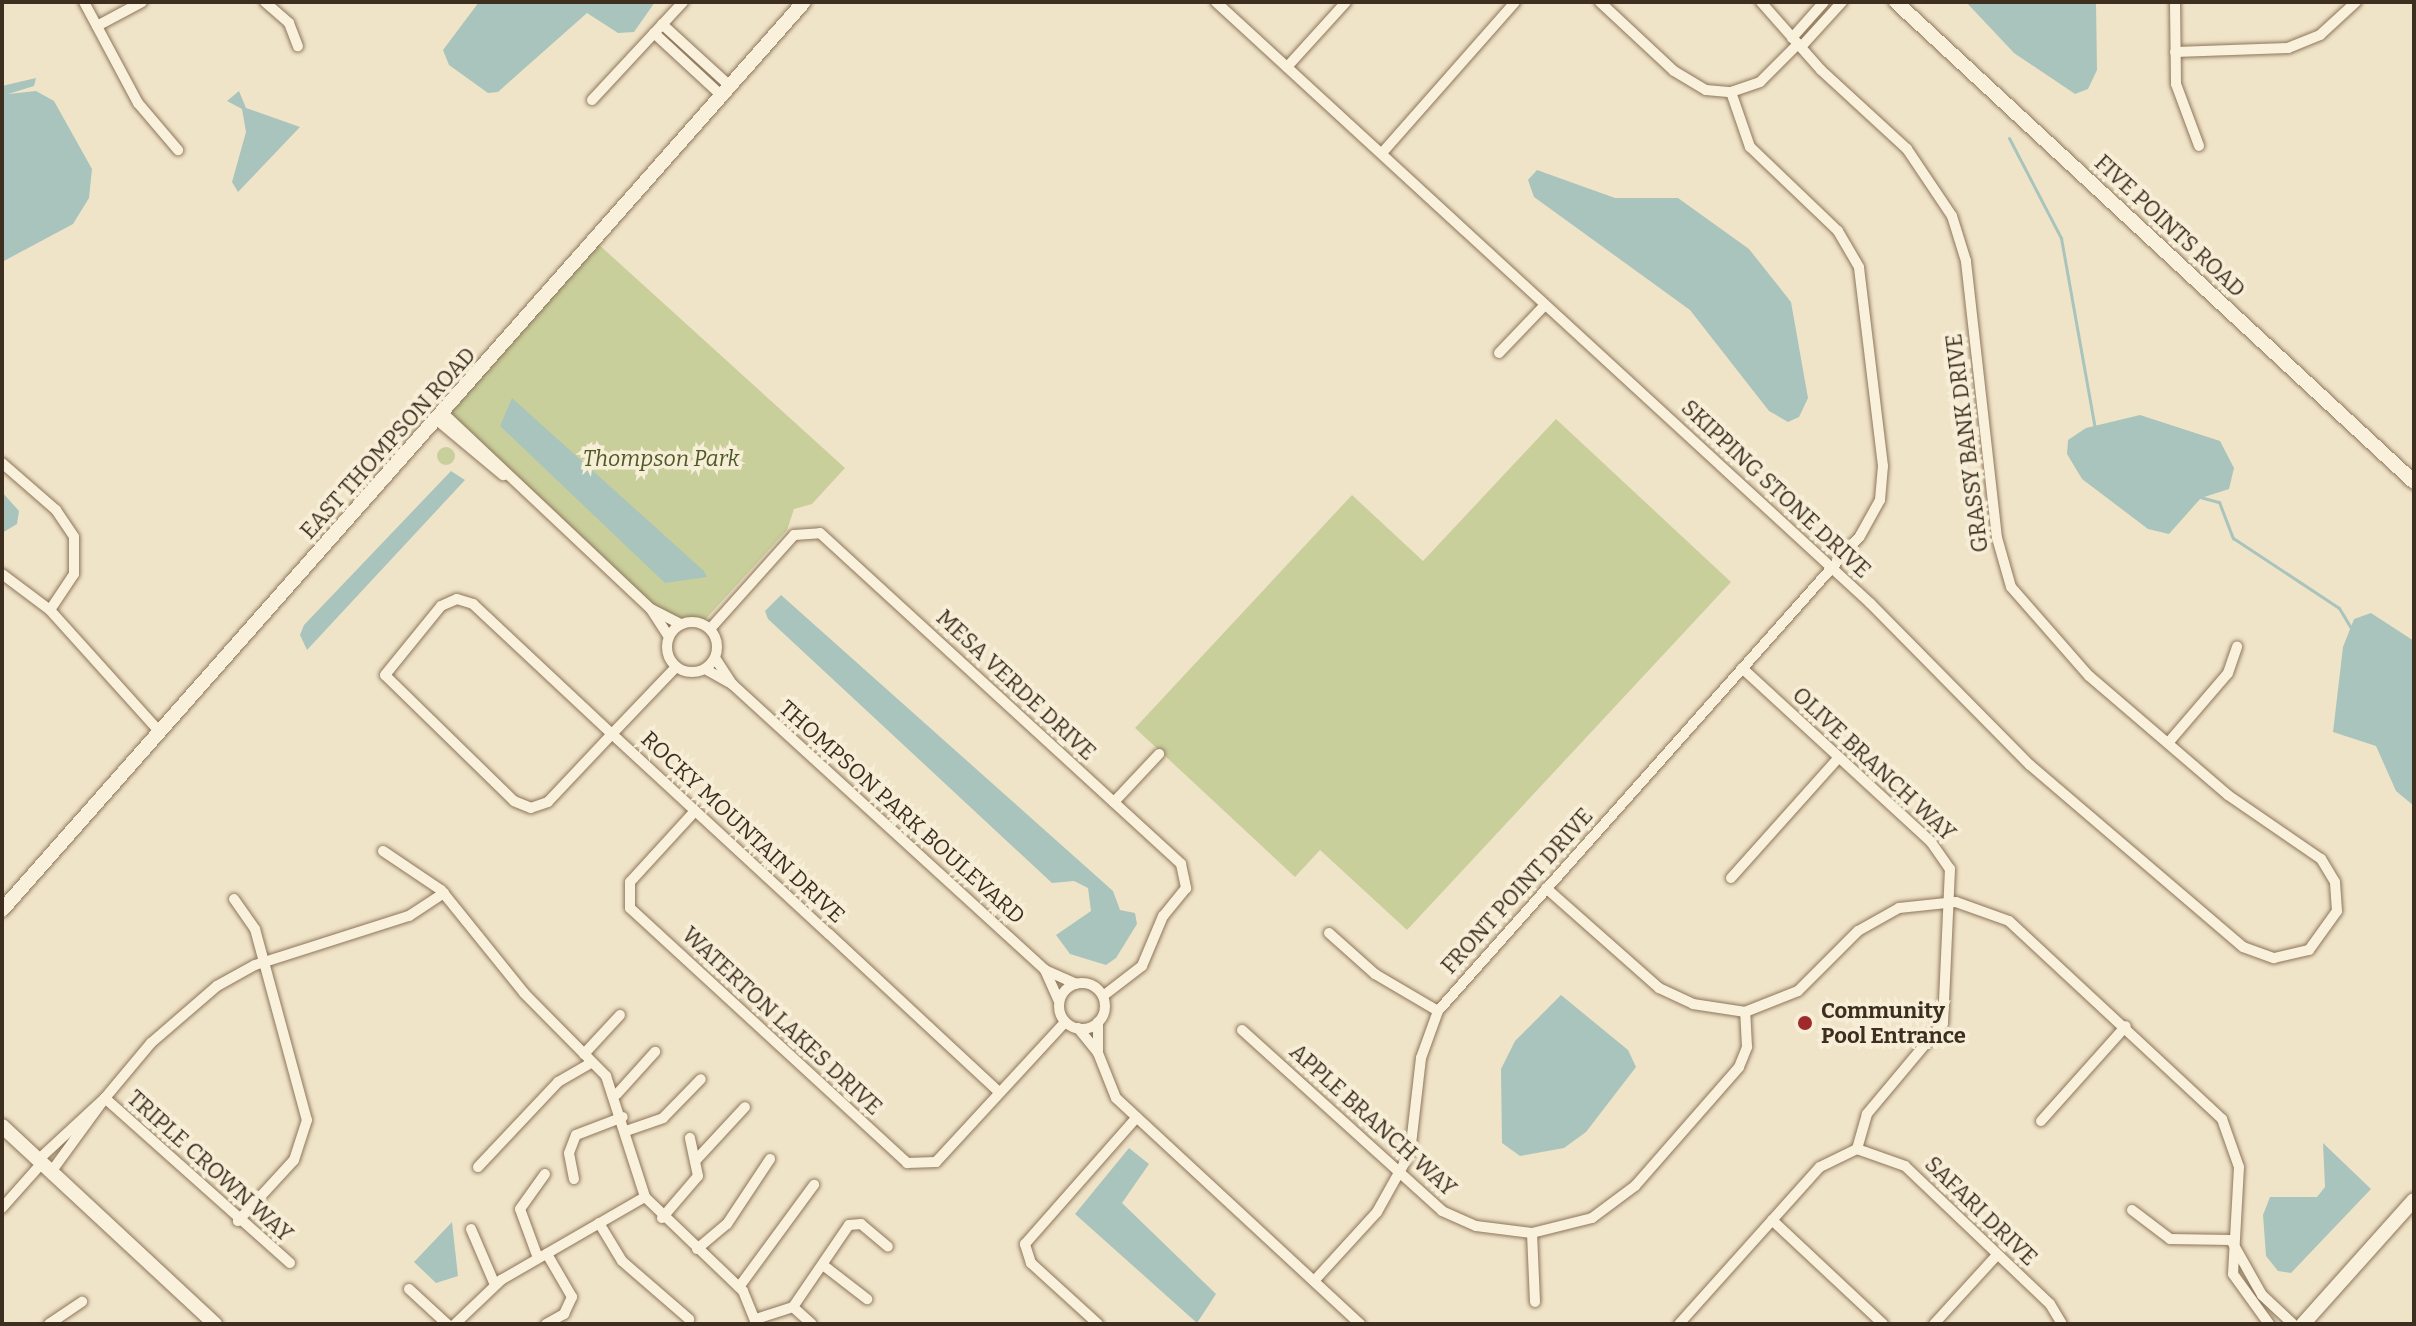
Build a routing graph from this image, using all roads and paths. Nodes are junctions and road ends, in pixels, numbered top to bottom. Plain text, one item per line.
1 (84, 2) edge
2 (142, 2) edge
3 (265, 2) edge
4 (683, 2) edge
5 (804, 2) edge
6 (1216, 2) edge
7 (1346, 2) edge
8 (1515, 2) edge
9 (1600, 2) edge
10 (1761, 2) edge
11 (1824, 2) edge
12 (1842, 2) edge
13 (1896, 2) edge
14 (2175, 2) edge
15 (2356, 2) edge
16 (662, 24) junction
17 (97, 26) junction
18 (654, 33) junction
19 (1797, 43) junction
20 (298, 46) dead end
21 (2175, 52) junction
22 (1287, 67) junction
23 (727, 92) junction
24 (1731, 92) junction
25 (592, 100) dead end
26 (2199, 146) dead end
27 (178, 150) dead end
28 (1382, 153) junction
29 (1543, 307) junction
30 (1499, 353) dead end
31 (441, 417) junction
32 (2, 463) edge
33 (2414, 482) edge
34 (1831, 568) junction
35 (2, 574) edge
36 (651, 609) junction
37 (50, 610) junction
38 (680, 624) junction
39 (710, 629) junction
40 (669, 637) junction
41 (2237, 647) dead end
42 (715, 658) junction
43 (676, 667) junction
44 (1742, 668) junction
45 (705, 669) junction
46 (732, 684) junction
47 (159, 731) junction
48 (612, 734) junction
49 (2168, 743) junction
50 (1159, 754) dead end
51 (1839, 757) junction
52 (1114, 802) junction
53 (695, 811) junction
54 (383, 851) dead end
55 (1731, 878) dead end
56 (1546, 888) junction
57 (444, 893) junction
58 (234, 899) dead end
59 (1952, 902) junction
60 (2, 910) edge
61 (1329, 933) dead end
62 (2322, 940) joint
63 (264, 962) junction
64 (1045, 970) junction
65 (1076, 984) junction
66 (1103, 996) junction
67 (1059, 1001) junction
68 (1438, 1011) junction
69 (1745, 1012) junction
70 (620, 1015) dead end
71 (1065, 1022) junction
72 (1098, 1022) junction
73 (2126, 1026) junction
74 (1078, 1028) junction
75 (1242, 1030) dead end
76 (655, 1052) dead end
77 (1098, 1053) junction
78 (588, 1058) junction
79 (701, 1079) dead end
80 (1000, 1093) junction
81 (617, 1094) junction
82 (105, 1098) junction
83 (745, 1107) dead end
84 (623, 1117) junction
85 (1137, 1117) junction
86 (2041, 1121) dead end
87 (2, 1126) edge
88 (626, 1131) junction
89 (690, 1138) dead end
90 (1857, 1149) junction
91 (770, 1159) dead end
92 (696, 1160) junction
93 (44, 1165) junction
94 (478, 1167) dead end
95 (545, 1174) dead end
96 (1399, 1175) junction
97 (574, 1179) dead end
98 (814, 1185) dead end
99 (645, 1197) junction
100 (2414, 1200) edge
101 (2, 1208) edge
102 (2132, 1210) dead end
103 (662, 1218) junction
104 (1772, 1220) junction
105 (238, 1221) junction
106 (599, 1223) junction
107 (471, 1229) dead end
108 (1532, 1233) junction
109 (2231, 1240) junction
110 (888, 1247) dead end
111 (697, 1249) junction
112 (1997, 1255) junction
113 (543, 1256) junction
114 (290, 1263) dead end
115 (823, 1265) junction
116 (1314, 1281) junction
117 (495, 1285) junction
118 (739, 1287) junction
119 (409, 1289) dead end
120 (867, 1299) dead end
121 (82, 1302) dead end
122 (1535, 1302) dead end
123 (793, 1307) junction
124 (689, 1319) dead end
125 (756, 1322) edge
126 (49, 1324) edge
127 (215, 1324) edge
128 (447, 1324) edge
129 (455, 1324) edge
130 (546, 1324) edge
131 (812, 1324) edge
132 (1098, 1324) edge
133 (1360, 1324) edge
134 (1679, 1324) edge
135 (1883, 1324) edge
136 (1934, 1324) edge
137 (2062, 1324) edge
138 (2269, 1324) edge
139 (2293, 1324) edge
140 (2303, 1324) edge

1 - 17 street
2 - 17 street
3 - 20 street
4 - 16 street
5 - 23 main road, EAST THOMPSON ROAD
6 - 22 street, SKIPPING STONE DRIVE
7 - 22 street
8 - 28 street
9 - 24 street
10 - 19 street, GRASSY BANK DRIVE
11 - 19 street
12 - 19 street
13 - 33 main road, FIVE POINTS ROAD
14 - 21 street
15 - 21 street
16 - 18 street
16 - 23 street
17 - 27 street
18 - 23 street
18 - 25 street
19 - 24 street
19 - 49 street, GRASSY BANK DRIVE
21 - 26 street
22 - 28 street, SKIPPING STONE DRIVE
23 - 31 main road, EAST THOMPSON ROAD
24 - 34 street, FRONT POINT DRIVE
28 - 29 street, SKIPPING STONE DRIVE
29 - 30 street
29 - 34 street, SKIPPING STONE DRIVE
31 - 36 street
31 - 47 main road, EAST THOMPSON ROAD
32 - 37 street
34 - 44 street, FRONT POINT DRIVE
34 - 62 street, SKIPPING STONE DRIVE
35 - 37 street
36 - 38 street
36 - 40 street
37 - 47 street
38 - 39 street
38 - 40 street
39 - 42 street, THOMPSON PARK BOULEVARD
39 - 52 street, MESA VERDE DRIVE
40 - 43 street
41 - 49 street
42 - 45 street
42 - 46 street, THOMPSON PARK BOULEVARD
43 - 45 street, THOMPSON PARK BOULEVARD
43 - 48 street
44 - 51 street, OLIVE BRANCH WAY
44 - 56 street, FRONT POINT DRIVE
45 - 46 street, THOMPSON PARK BOULEVARD
46 - 64 street, THOMPSON PARK BOULEVARD
47 - 60 main road, EAST THOMPSON ROAD
48 - 48 street, ROCKY MOUNTAIN DRIVE
48 - 53 street, ROCKY MOUNTAIN DRIVE
49 - 62 street, GRASSY BANK DRIVE
50 - 52 street
51 - 55 street
51 - 59 street, OLIVE BRANCH WAY
52 - 66 street, MESA VERDE DRIVE
53 - 80 street, ROCKY MOUNTAIN DRIVE
53 - 80 street, WATERTON LAKES DRIVE
54 - 57 street
56 - 68 street, FRONT POINT DRIVE
56 - 69 street
57 - 63 street
57 - 78 street
58 - 63 street
59 - 69 street
59 - 73 street
59 - 90 street, OLIVE BRANCH WAY
61 - 68 street
63 - 82 street
63 - 105 street
64 - 65 street, THOMPSON PARK BOULEVARD
64 - 67 street, THOMPSON PARK BOULEVARD
65 - 66 street
65 - 67 street
66 - 72 street
67 - 71 street
68 - 96 street, FRONT POINT DRIVE
69 - 108 street
70 - 78 street
71 - 74 street
71 - 80 street
72 - 74 street
72 - 77 street
73 - 86 street
73 - 109 street
74 - 77 street
75 - 96 street, APPLE BRANCH WAY
76 - 81 street
77 - 85 street
78 - 81 street
78 - 94 street
79 - 88 street
81 - 84 street
82 - 93 street
82 - 93 street
82 - 105 street, TRIPLE CROWN WAY
83 - 92 street
84 - 88 street
84 - 97 street
85 - 116 street
85 - 132 street
87 - 93 main road
88 - 99 street
89 - 92 street
90 - 104 street
90 - 112 street, SAFARI DRIVE
91 - 111 street
92 - 103 street
93 - 101 street
93 - 127 main road
95 - 113 street
96 - 108 street, APPLE BRANCH WAY
96 - 116 street, FRONT POINT DRIVE
98 - 118 street
99 - 103 street
99 - 106 street
100 - 140 main road
102 - 109 street
103 - 111 street
104 - 134 street
104 - 135 street
105 - 114 street, TRIPLE CROWN WAY
106 - 113 street
106 - 124 street
107 - 117 street
108 - 122 street
109 - 138 street
109 - 139 street
110 - 115 street
111 - 118 street
112 - 136 street
112 - 137 street, SAFARI DRIVE
113 - 117 street
113 - 130 street
115 - 120 street
115 - 123 street
116 - 133 street
117 - 129 street
118 - 125 street
119 - 128 street
121 - 126 street
123 - 125 street
123 - 131 street

